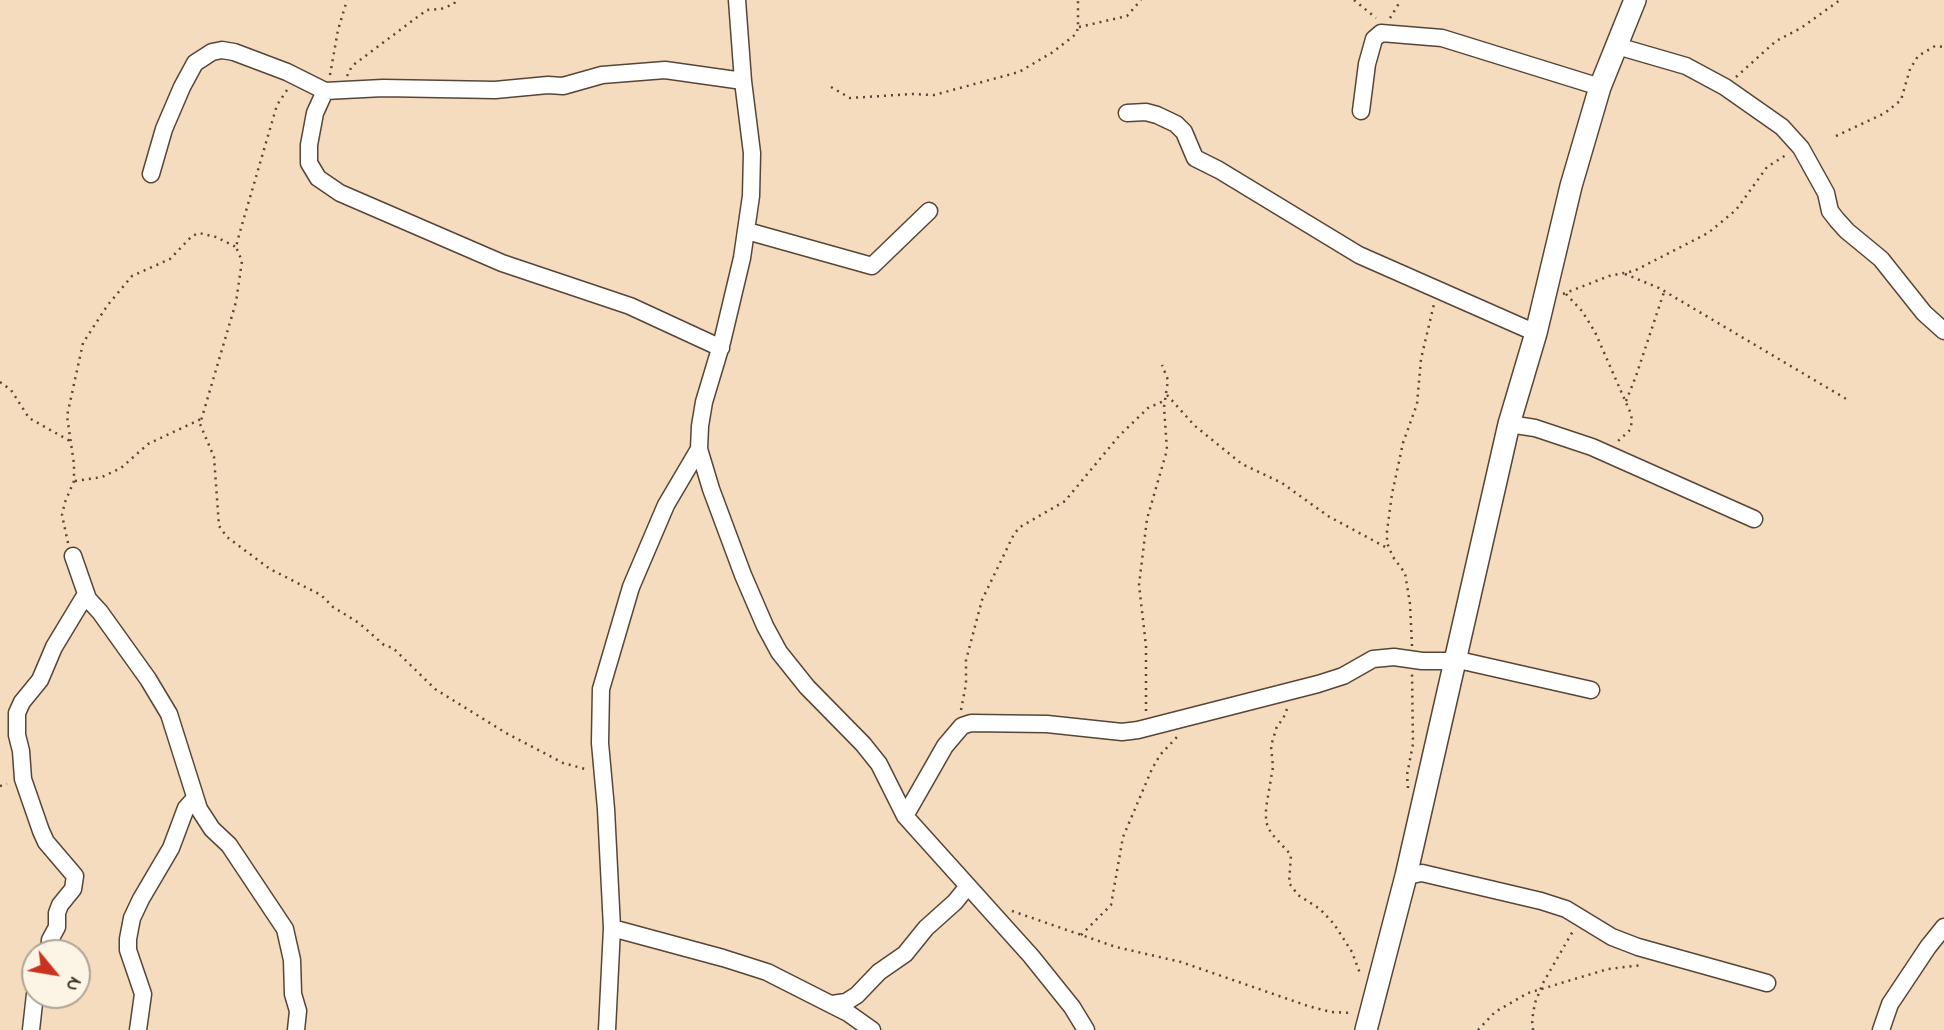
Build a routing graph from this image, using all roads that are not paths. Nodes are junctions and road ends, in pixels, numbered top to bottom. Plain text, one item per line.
1 (737, 0) edge
2 (1635, 0) edge
3 (1617, 46) junction
4 (743, 81) junction
5 (1600, 87) junction
6 (331, 91) junction
7 (1362, 111) dead end
8 (1127, 113) dead end
9 (151, 174) dead end
10 (929, 211) dead end
11 (747, 231) junction
12 (1944, 331) edge
13 (1535, 333) junction
14 (721, 348) junction
15 (1509, 424) junction
16 (699, 449) junction
17 (1754, 519) dead end
18 (73, 556) road end
19 (86, 594) junction
20 (1453, 660) junction
21 (1591, 690) dead end
22 (195, 798) junction
23 (905, 816) junction
24 (1406, 876) junction
25 (974, 892) junction
26 (1944, 927) edge
27 (612, 928) junction
28 (51, 939) edge
29 (1767, 983) dead end
30 (832, 1004) junction
31 (34, 1009) edge
32 (1368, 1022) edge
33 (32, 1030) edge
34 (138, 1030) edge
35 (296, 1030) edge
36 (607, 1030) edge
37 (872, 1030) edge
38 (1086, 1030) edge
39 (1881, 1030) edge

1 - 4 street
2 - 3 street
3 - 5 street
3 - 12 street
4 - 6 street
4 - 11 street
5 - 7 street
5 - 13 street
6 - 9 street
6 - 14 street
8 - 13 street
10 - 11 street
11 - 14 street
13 - 15 street
14 - 16 street
15 - 17 street
15 - 20 street
16 - 23 street
16 - 27 street
18 - 19 street
19 - 22 street
19 - 28 street
20 - 21 street
20 - 23 street
20 - 24 street
22 - 34 street
22 - 35 street
23 - 25 street
24 - 29 street
24 - 32 street
25 - 30 street
25 - 38 street
26 - 39 street
27 - 30 street
27 - 36 street
30 - 37 street
31 - 33 street

